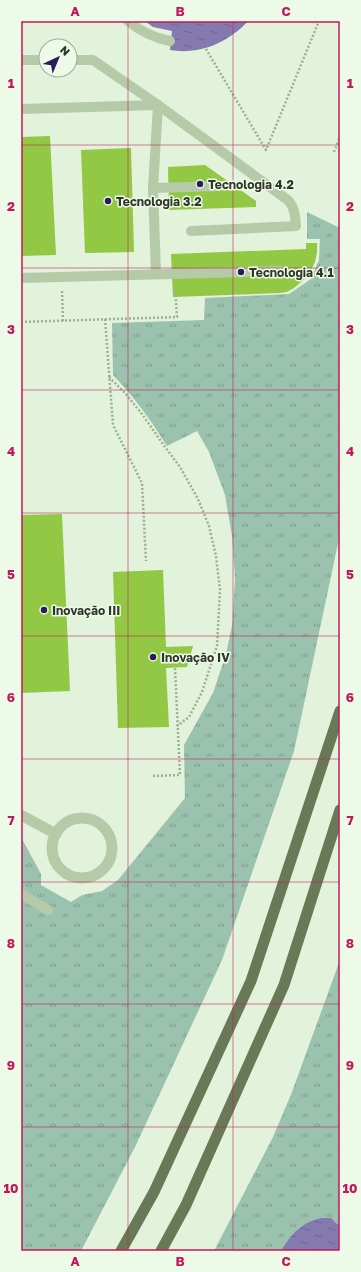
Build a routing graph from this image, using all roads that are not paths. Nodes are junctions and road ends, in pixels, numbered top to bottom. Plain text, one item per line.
1 (128, 21) edge
2 (170, 41) dead end
3 (21, 60) edge
4 (38, 60) edge
5 (78, 60) edge
6 (158, 105) junction
7 (21, 109) edge
8 (222, 186) dead end
9 (153, 188) junction
10 (191, 231) dead end
11 (280, 271) dead end
12 (156, 274) junction
13 (21, 278) edge
14 (340, 711) edge
15 (340, 810) edge
16 (21, 816) edge
17 (56, 834) junction
18 (21, 894) edge
19 (48, 910) dead end
20 (121, 1251) edge
21 (161, 1251) edge

1 - 2 lane
3 - 4 lane
5 - 6 lane
6 - 7 lane
6 - 9 lane
6 - 10 lane
8 - 9 lane
9 - 12 lane
11 - 12 lane
12 - 13 lane
14 - 20 main road
15 - 21 main road
16 - 17 street
17 - 17 street
18 - 19 lane

